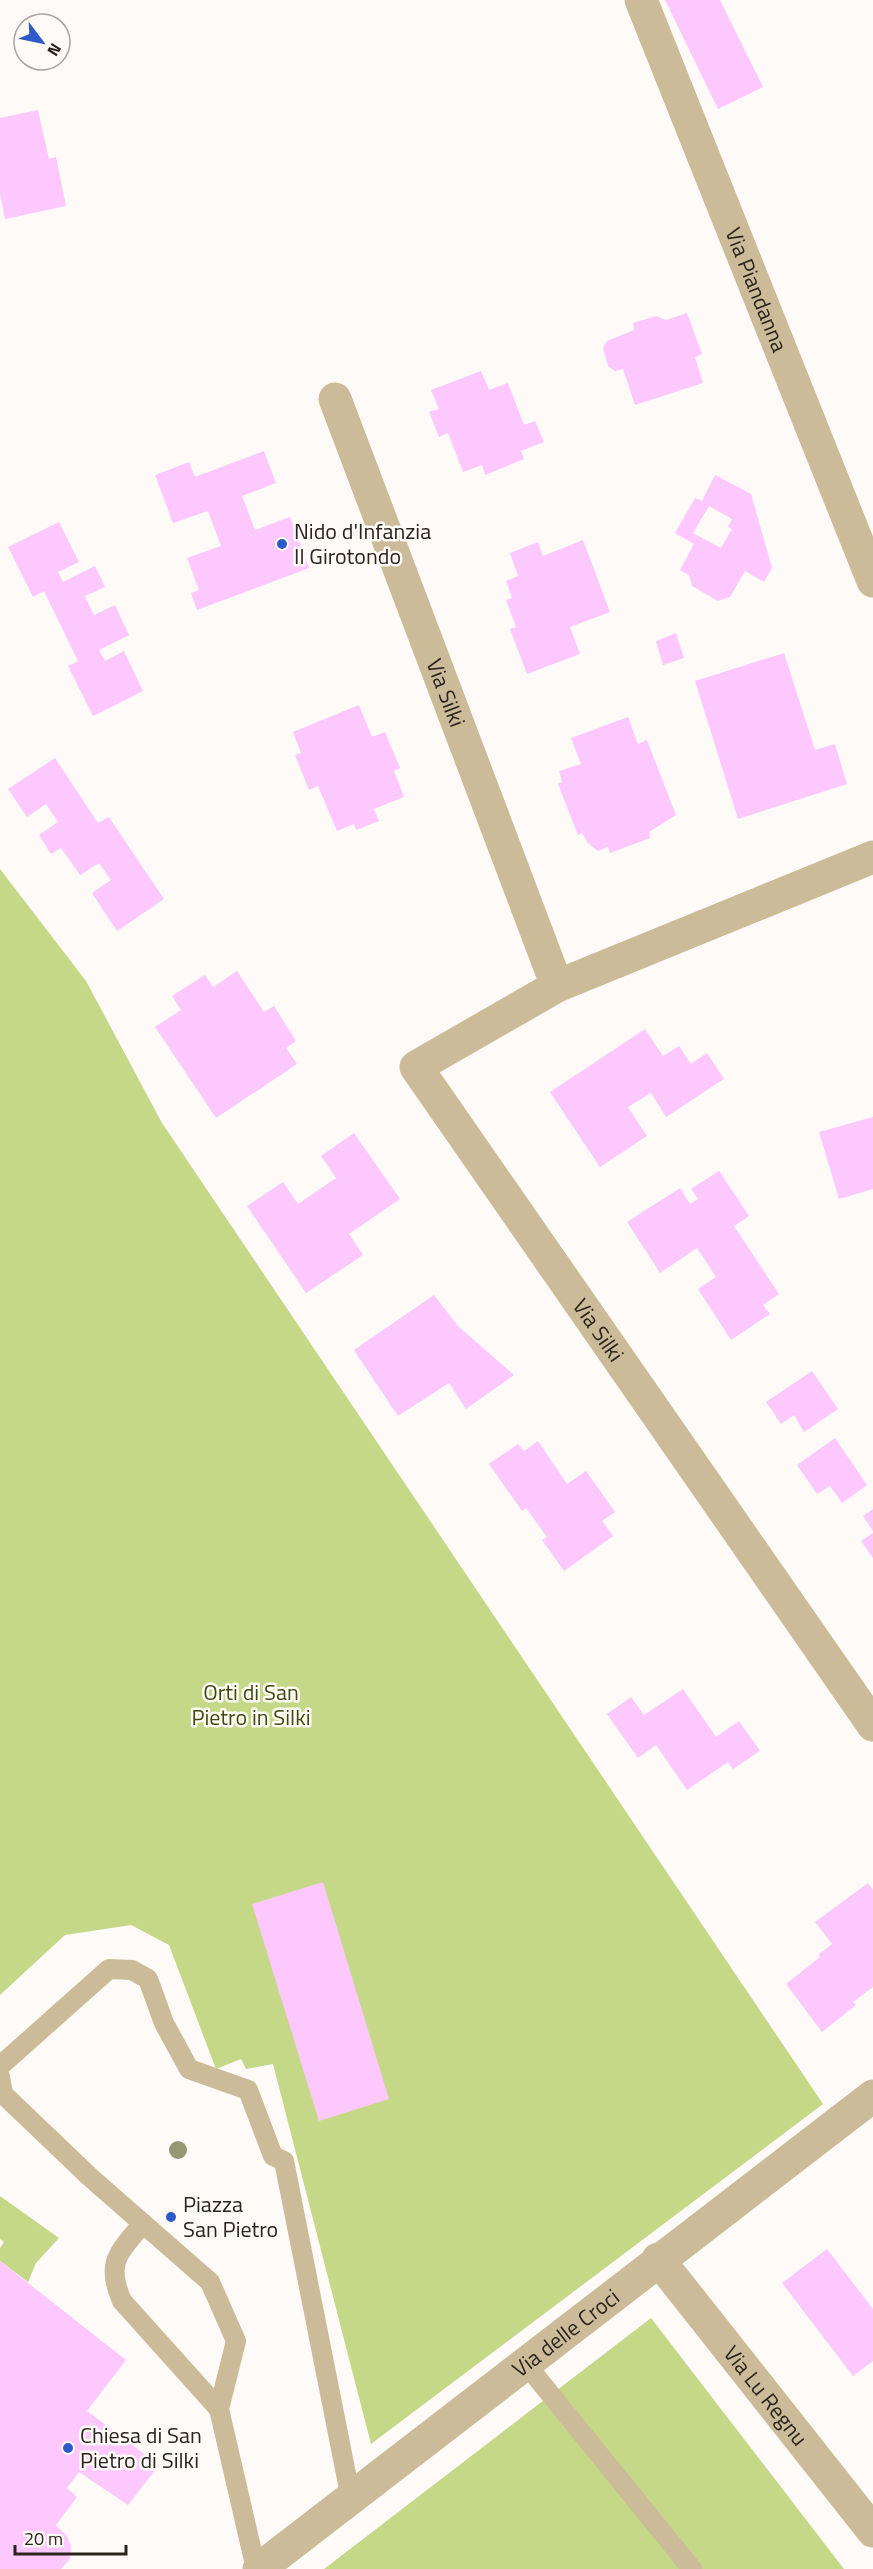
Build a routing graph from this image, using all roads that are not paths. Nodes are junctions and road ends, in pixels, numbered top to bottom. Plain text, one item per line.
1 (641, 0) edge
2 (335, 399) dead end
3 (873, 581) edge
4 (873, 857) edge
5 (556, 986) junction
6 (873, 1725) edge
7 (0, 2066) edge
8 (0, 2077) edge
9 (873, 2096) edge
10 (142, 2223) junction
11 (658, 2259) junction
12 (525, 2363) junction
13 (219, 2409) junction
14 (351, 2499) junction
15 (873, 2531) edge
16 (257, 2569) edge
17 (692, 2569) edge

1 - 3 street, Via Piandanna
2 - 5 street, Via Silki
4 - 5 street, Via Silki
5 - 6 street, Via Silki
7 - 14 lane
8 - 10 lane
9 - 11 street, Via delle Croci
10 - 13 lane
10 - 13 lane
11 - 12 street, Via delle Croci
11 - 15 street, Via Lu Regnu
12 - 14 street, Via delle Croci
12 - 17 lane
13 - 16 lane
14 - 16 street, Via delle Croci

